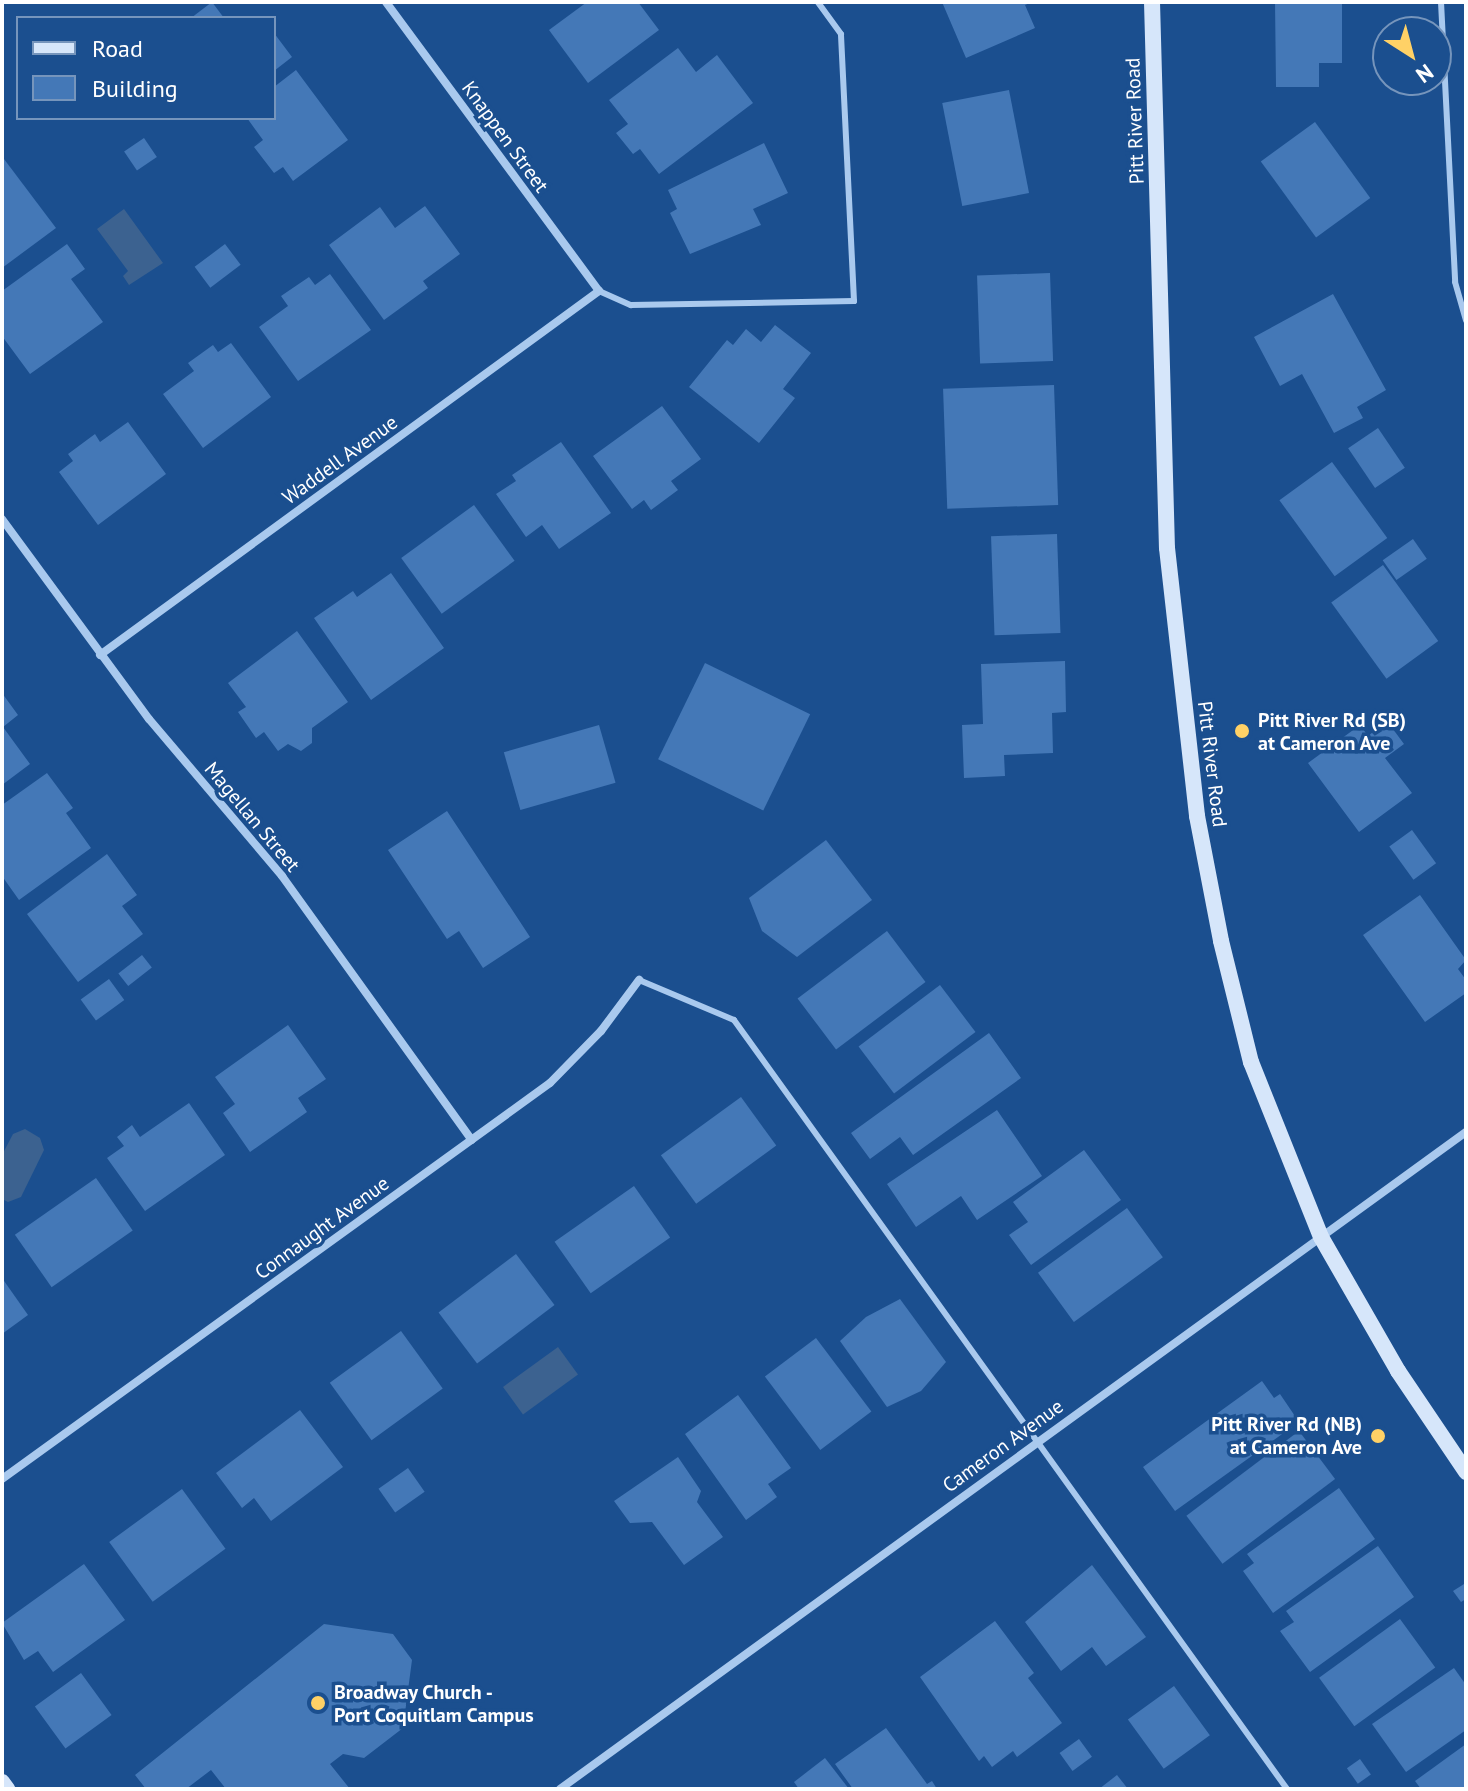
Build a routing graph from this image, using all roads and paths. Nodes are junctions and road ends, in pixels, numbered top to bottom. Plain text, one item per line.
1 (386, 2) edge
2 (818, 2) edge
3 (1152, 2) edge
4 (1441, 2) edge
5 (599, 291) junction
6 (1466, 320) edge
7 (2, 519) edge
8 (100, 655) junction
9 (639, 980) joint
10 (1466, 1132) edge
11 (472, 1140) junction
12 (1321, 1237) junction
13 (1037, 1441) junction
14 (1466, 1472) edge
15 (2, 1479) edge
16 (2, 1782) edge
17 (7, 1789) edge
18 (560, 1789) edge
19 (1287, 1789) edge

1 - 5 street, Knappen Street
2 - 5 lane
3 - 12 main road, Pitt River Road
4 - 6 lane
5 - 8 street, Waddell Avenue
7 - 8 street, Magellan Street
8 - 11 street, Magellan Street
9 - 11 street, Connaught Avenue
9 - 13 lane
10 - 12 street, Cameron Avenue
11 - 15 street, Connaught Avenue
12 - 13 street, Cameron Avenue
12 - 14 main road, Pitt River Road
13 - 18 street, Cameron Avenue
13 - 19 lane
16 - 17 main road

